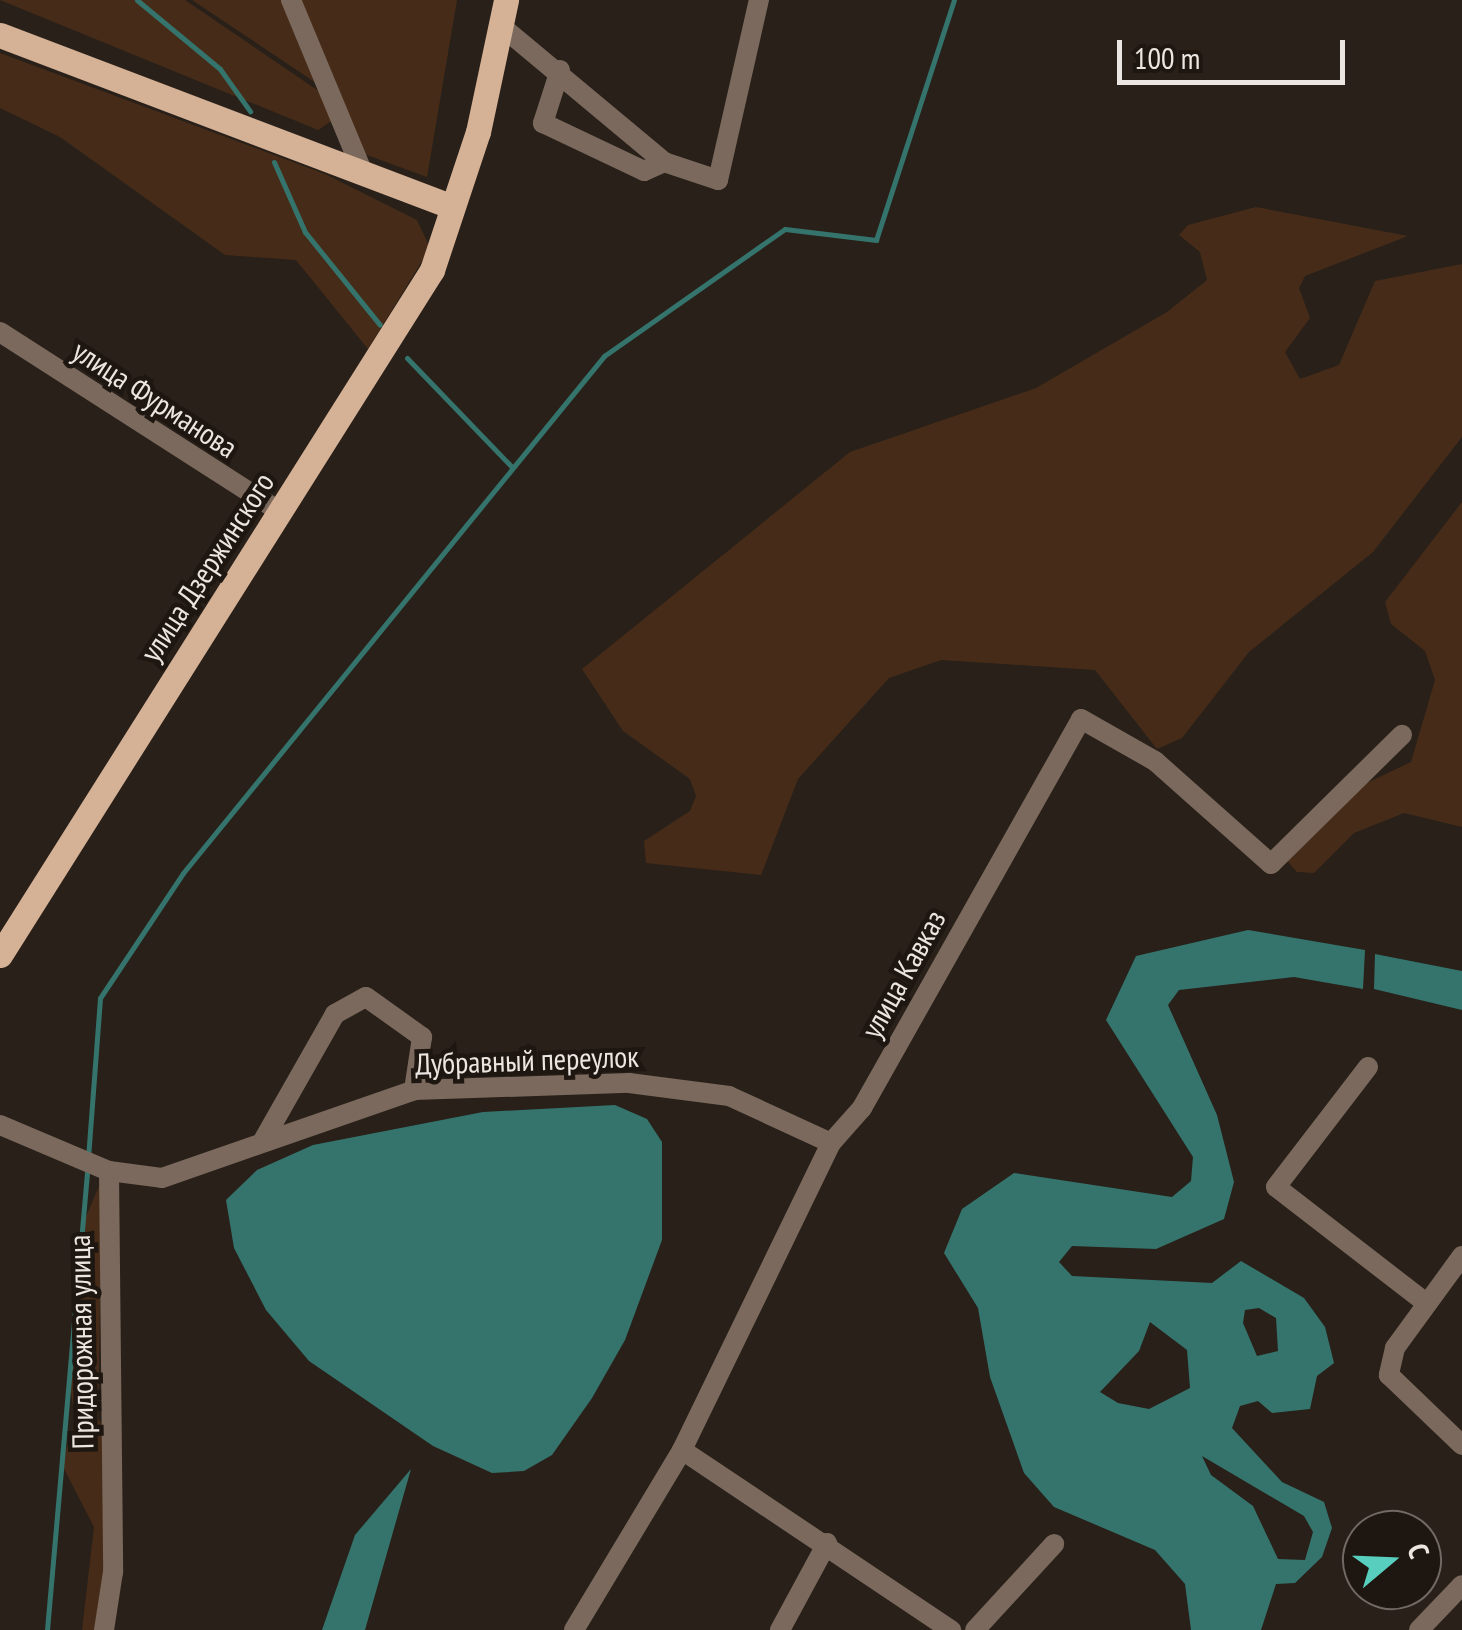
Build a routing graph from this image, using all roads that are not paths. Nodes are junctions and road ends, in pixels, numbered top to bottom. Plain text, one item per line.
1 (291, 0) edge
2 (759, 0) edge
3 (504, 13) edge
4 (0, 34) edge
5 (560, 70) junction
6 (664, 162) junction
7 (364, 175) junction
8 (452, 207) junction
9 (0, 332) edge
10 (280, 512) junction
11 (1402, 735) dead end
12 (0, 955) edge
13 (1368, 1067) dead end
14 (414, 1090) junction
15 (0, 1125) edge
16 (260, 1143) junction
17 (831, 1143) junction
18 (109, 1171) junction
19 (1462, 1256) edge
20 (1426, 1303) junction
21 (1462, 1445) edge
22 (682, 1450) junction
23 (827, 1543) junction
24 (1054, 1544) dead end
25 (1462, 1584) edge
26 (104, 1630) edge
27 (574, 1630) edge
28 (780, 1630) edge
29 (951, 1630) edge
30 (976, 1630) edge
31 (1419, 1630) edge

1 - 7 street
2 - 6 street
3 - 5 street
3 - 8 main road, улица Дзержинского
4 - 7 main road
5 - 6 street
5 - 6 street
7 - 8 main road
8 - 10 main road, улица Дзержинского
9 - 10 street, улица Фурманова
10 - 12 main road, улица Дзержинского
11 - 17 street, улица Кавказ
13 - 20 street
14 - 16 street, Дубравный переулок
14 - 16 street
14 - 17 street, Дубравный переулок
15 - 18 street
16 - 18 street, Дубравный переулок
17 - 22 street, улица Кавказ
18 - 26 street, Придорожная улица
19 - 20 street
20 - 21 street
22 - 23 street
22 - 27 street, улица Кавказ
23 - 28 street
23 - 29 street
24 - 30 street
25 - 31 street

